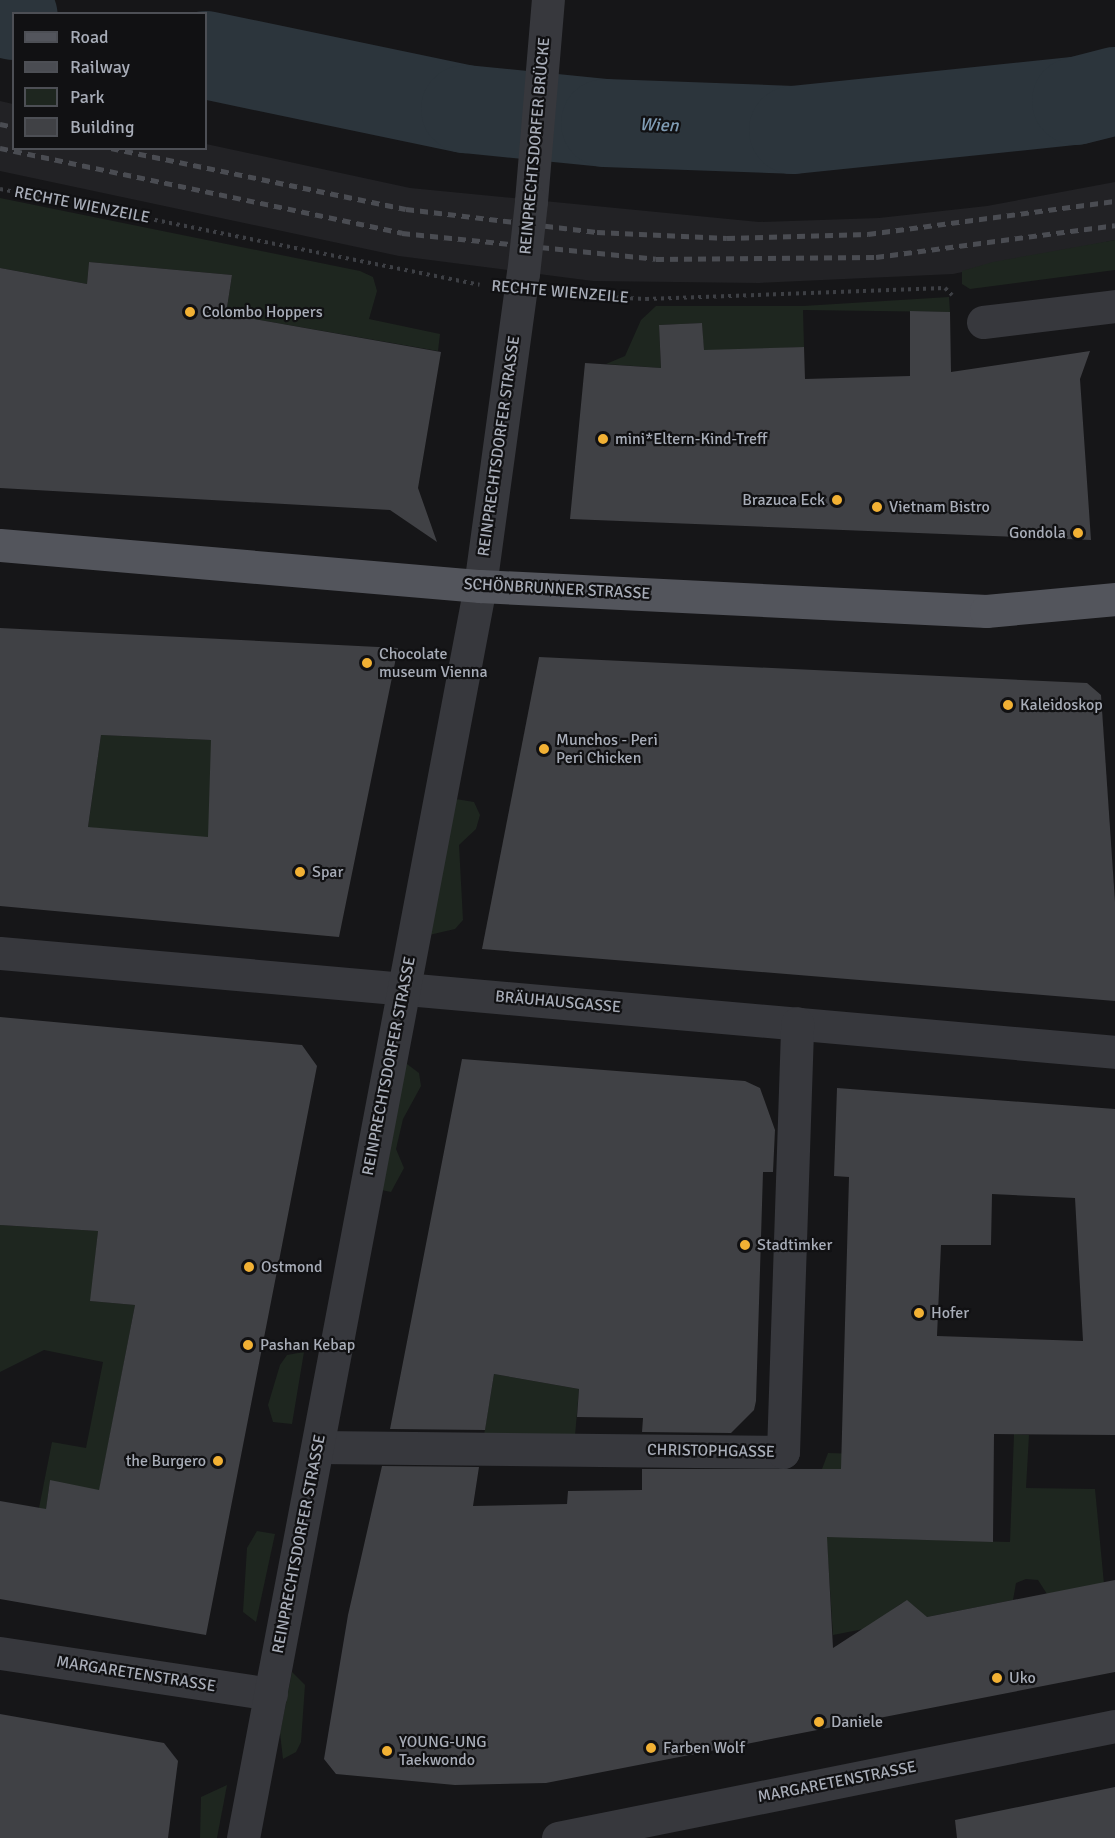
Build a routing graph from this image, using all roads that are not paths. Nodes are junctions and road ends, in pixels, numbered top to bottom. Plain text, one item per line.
1 (548, 0) edge
2 (522, 283) joint
3 (1115, 306) edge
4 (983, 322) road end
5 (0, 545) edge
6 (480, 586) junction
7 (1115, 599) edge
8 (0, 953) edge
9 (404, 988) junction
10 (797, 1023) junction
11 (1115, 1052) edge
12 (318, 1447) junction
13 (0, 1653) edge
14 (271, 1694) junction
15 (1115, 1726) edge
16 (243, 1838) edge
17 (558, 1838) edge

1 - 2 street, REINPRECHTSDORFER BRÜCKE, bridge
2 - 6 street, REINPRECHTSDORFER STRASSE
3 - 4 street
5 - 6 main road, SCHÖNBRUNNER STRASSE
6 - 7 main road, SCHÖNBRUNNER STRASSE
6 - 9 street, REINPRECHTSDORFER STRASSE
8 - 9 street, BRÄUHAUSGASSE
9 - 10 street, BRÄUHAUSGASSE
9 - 12 street, REINPRECHTSDORFER STRASSE
10 - 11 street, BRÄUHAUSGASSE
10 - 12 street, CHRISTOPHGASSE
12 - 14 street, REINPRECHTSDORFER STRASSE
13 - 14 street, MARGARETENSTRASSE
14 - 16 street, REINPRECHTSDORFER STRASSE
15 - 17 street, MARGARETENSTRASSE

